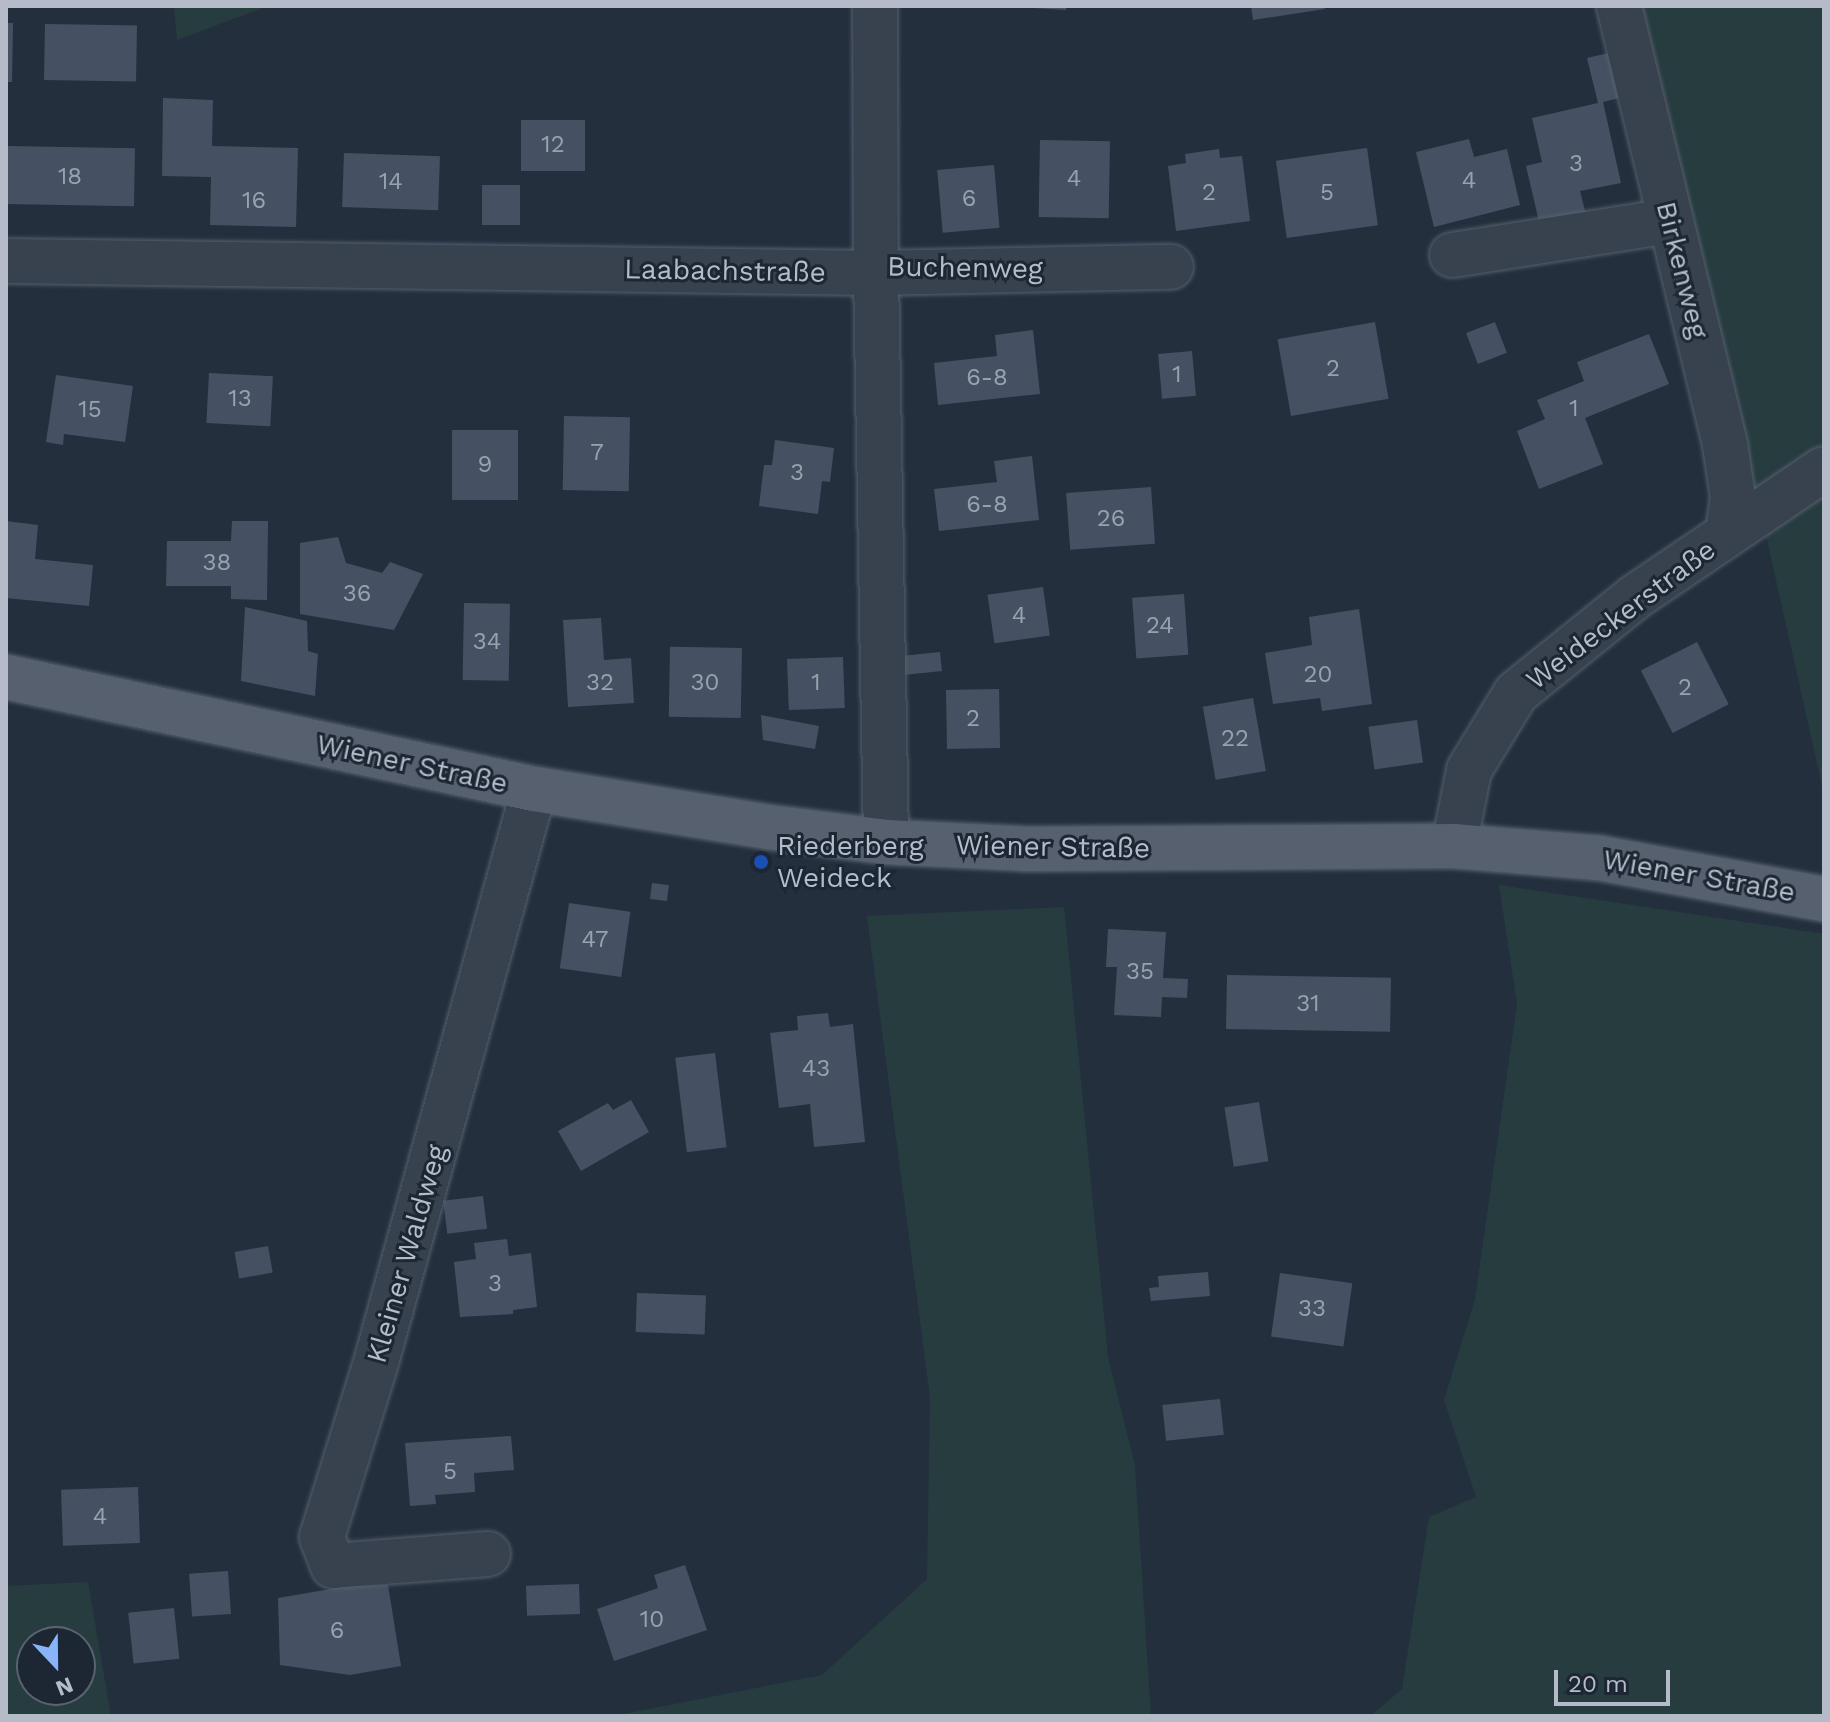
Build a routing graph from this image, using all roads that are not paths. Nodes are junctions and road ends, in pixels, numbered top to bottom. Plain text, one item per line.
1 (875, 6) edge
2 (1619, 6) edge
3 (1670, 221) junction
4 (1452, 255) dead end
5 (6, 261) edge
6 (1171, 267) dead end
7 (876, 273) junction
8 (1824, 469) edge
9 (1728, 534) junction
10 (6, 677) edge
11 (534, 789) junction
12 (886, 842) junction
13 (1454, 846) junction
14 (1824, 899) edge
15 (488, 1554) dead end

1 - 7 street, Buchenweg
2 - 3 street, Birkenweg
3 - 4 street
3 - 9 street, Birkenweg
5 - 7 street, Laabachstraße
6 - 7 street, Buchenweg
7 - 12 street
8 - 9 street, Weideckerstraße
9 - 13 street, Weideckerstraße
10 - 11 main road, Wiener Straße
11 - 12 main road, Wiener Straße
11 - 15 street, Kleiner Waldweg
12 - 13 main road, Wiener Straße
13 - 14 main road, Wiener Straße

